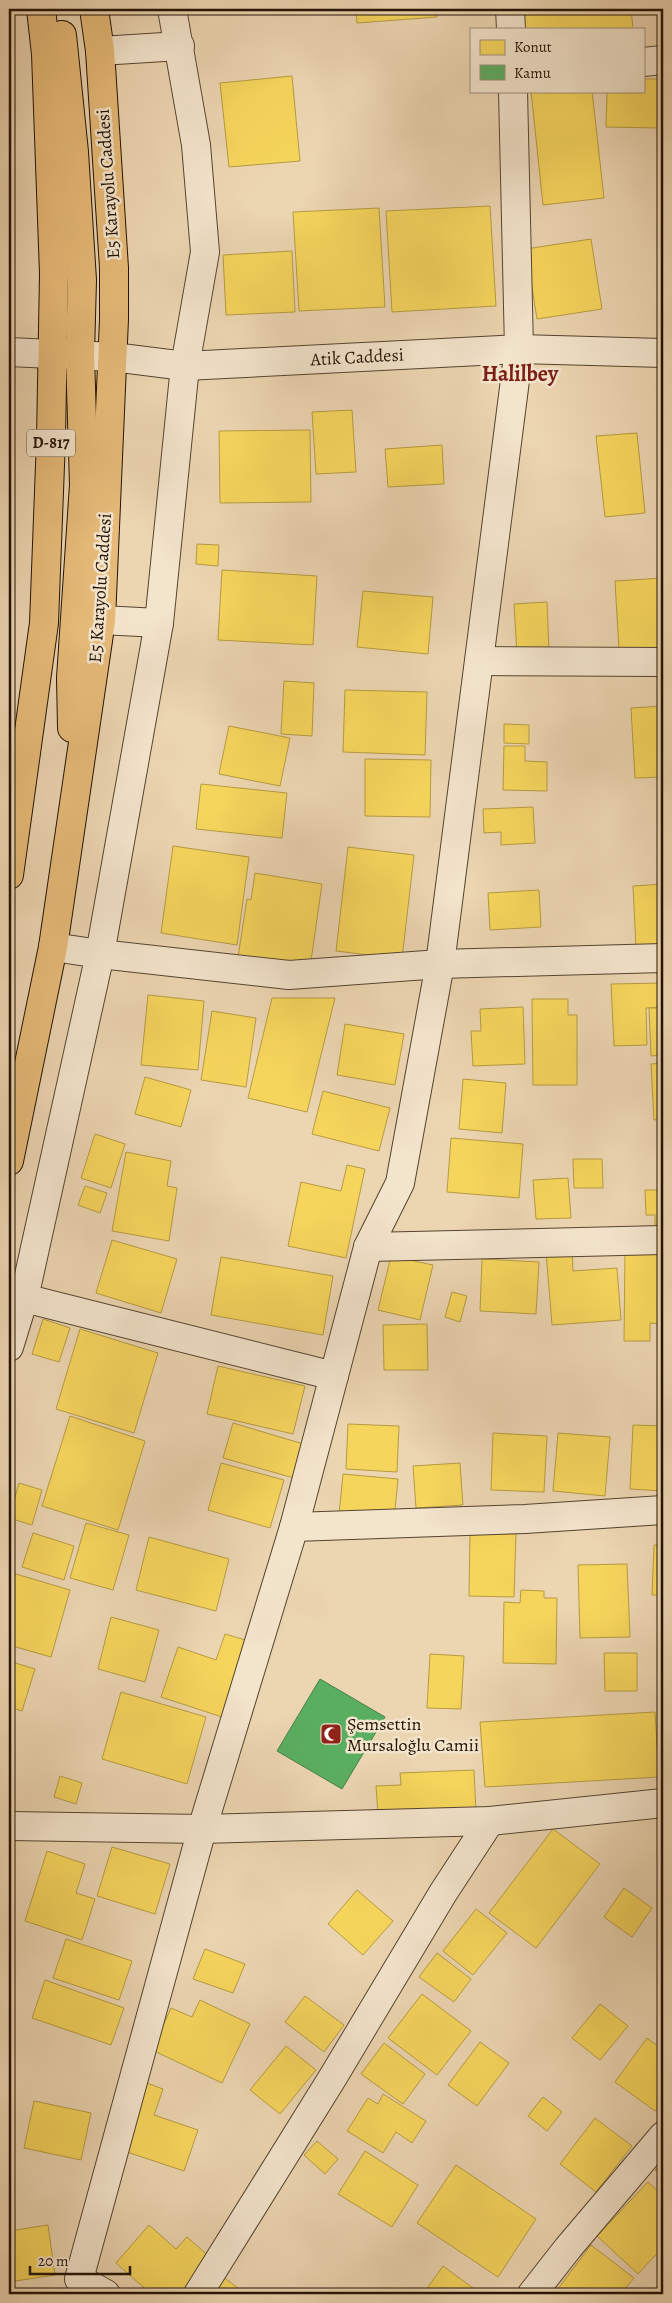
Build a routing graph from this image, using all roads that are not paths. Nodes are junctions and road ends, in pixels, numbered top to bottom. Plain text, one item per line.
1 (41, 9) edge
2 (59, 9) edge
3 (94, 9) edge
4 (172, 9) edge
5 (510, 9) edge
6 (511, 28) edge
7 (180, 46) junction
8 (100, 51) junction
9 (663, 60) edge
10 (644, 62) edge
11 (512, 92) edge
12 (519, 349) junction
13 (9, 352) edge
14 (663, 353) edge
15 (52, 354) junction
16 (80, 355) junction
17 (113, 357) junction
18 (185, 366) junction
19 (101, 620) junction
20 (159, 624) junction
21 (480, 661) junction
22 (663, 662) edge
23 (74, 807) junction
24 (9, 875) edge
25 (53, 947) junction
26 (100, 954) junction
27 (663, 958) edge
28 (440, 964) junction
29 (9, 1161) edge
30 (663, 1240) edge
31 (368, 1247) junction
32 (24, 1298) junction
33 (9, 1347) edge
34 (334, 1376) junction
35 (663, 1510) edge
36 (294, 1527) junction
37 (663, 1803) edge
38 (490, 1821) junction
39 (9, 1826) edge
40 (202, 1828) junction
41 (663, 2136) edge
42 (106, 2294) edge
43 (198, 2294) edge
44 (532, 2294) edge

1 - 15 highway, D-817
2 - 16 highway
3 - 8 highway, E5 Karayolu Caddesi
4 - 7 street
5 - 6 street
7 - 8 street
7 - 18 street
8 - 17 highway, E5 Karayolu Caddesi
9 - 10 street
11 - 12 street
12 - 14 street, Atik Caddesi
12 - 18 street, Atik Caddesi
12 - 21 street
13 - 15 street, Atik Caddesi
15 - 16 street, Atik Caddesi
15 - 24 highway, D-817
16 - 17 street, Atik Caddesi
16 - 23 highway
17 - 18 street, Atik Caddesi
17 - 19 highway, E5 Karayolu Caddesi
18 - 20 street
19 - 20 street
19 - 23 highway, E5 Karayolu Caddesi
20 - 26 street
21 - 22 street
21 - 28 street
23 - 25 highway, E5 Karayolu Caddesi
25 - 26 street
25 - 29 highway, E5 Karayolu Caddesi
26 - 28 street
26 - 32 street
27 - 28 street
28 - 31 street
30 - 31 street
31 - 34 street
32 - 33 street
32 - 34 street
34 - 36 street
35 - 36 street
36 - 40 street
37 - 38 street
38 - 40 street
38 - 43 street
39 - 40 street
40 - 42 street
41 - 44 street

